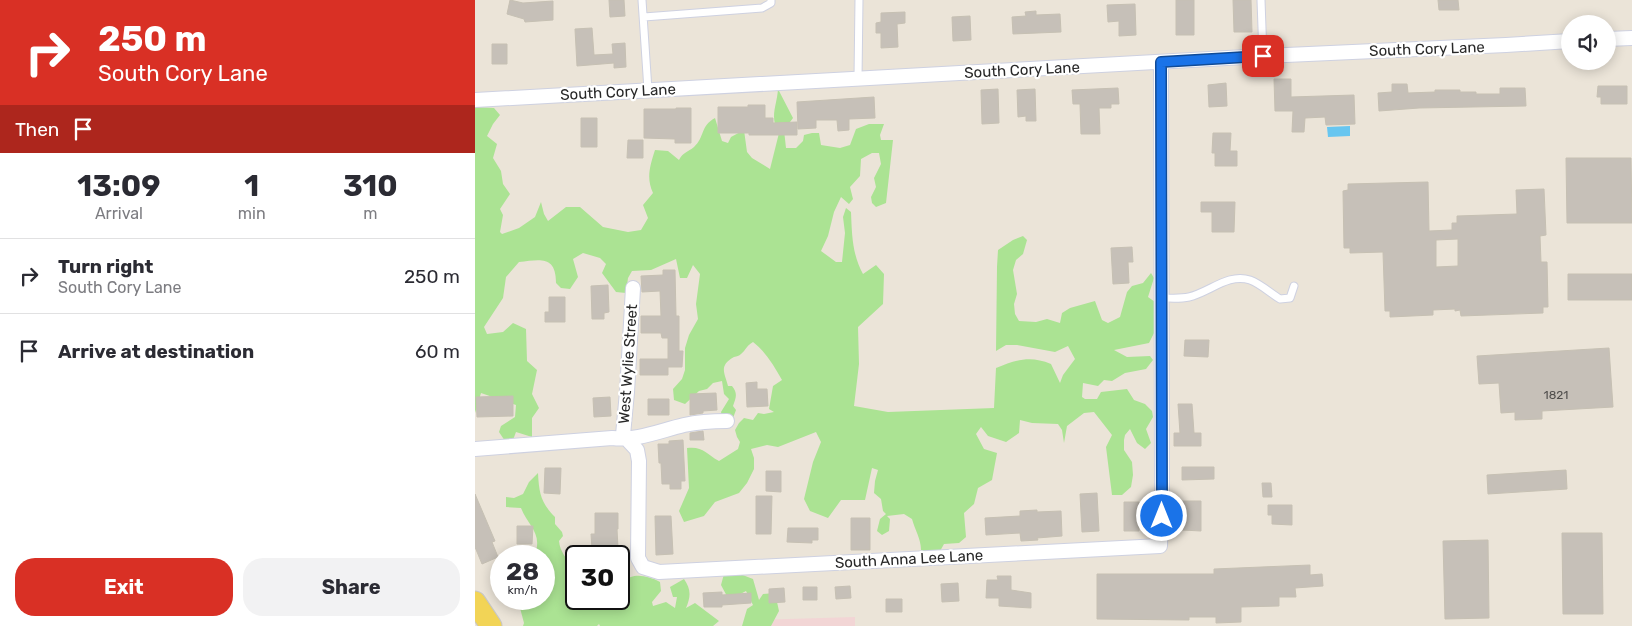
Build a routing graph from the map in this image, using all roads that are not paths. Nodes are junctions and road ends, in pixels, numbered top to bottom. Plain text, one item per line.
1 (642, 0) edge
2 (771, 0) edge
3 (859, 0) edge
4 (1261, 0) edge
5 (644, 17) junction
6 (1632, 38) edge
7 (1616, 39) edge
8 (1561, 42) edge
9 (1263, 56) junction
10 (1161, 62) junction
11 (858, 78) junction
12 (648, 90) junction
13 (475, 100) edge
14 (1294, 286) dead end
15 (633, 288) dead end
16 (1162, 298) junction
17 (727, 421) dead end
18 (626, 440) junction
19 (475, 449) edge
20 (659, 572) joint
21 (475, 602) edge
22 (491, 626) edge

1 - 5 lane
2 - 5 lane
3 - 11 lane
4 - 9 lane
5 - 12 lane
6 - 7 street
8 - 9 street, South Cory Lane
9 - 10 street, South Cory Lane
10 - 11 street, South Cory Lane
10 - 16 street
11 - 12 street, South Cory Lane
12 - 13 street, South Cory Lane
14 - 16 lane
15 - 18 street, West Wylie Street
16 - 20 street, South Anna Lee Lane
17 - 18 street
18 - 19 street
18 - 20 street, West Wylie Street
21 - 22 main road

